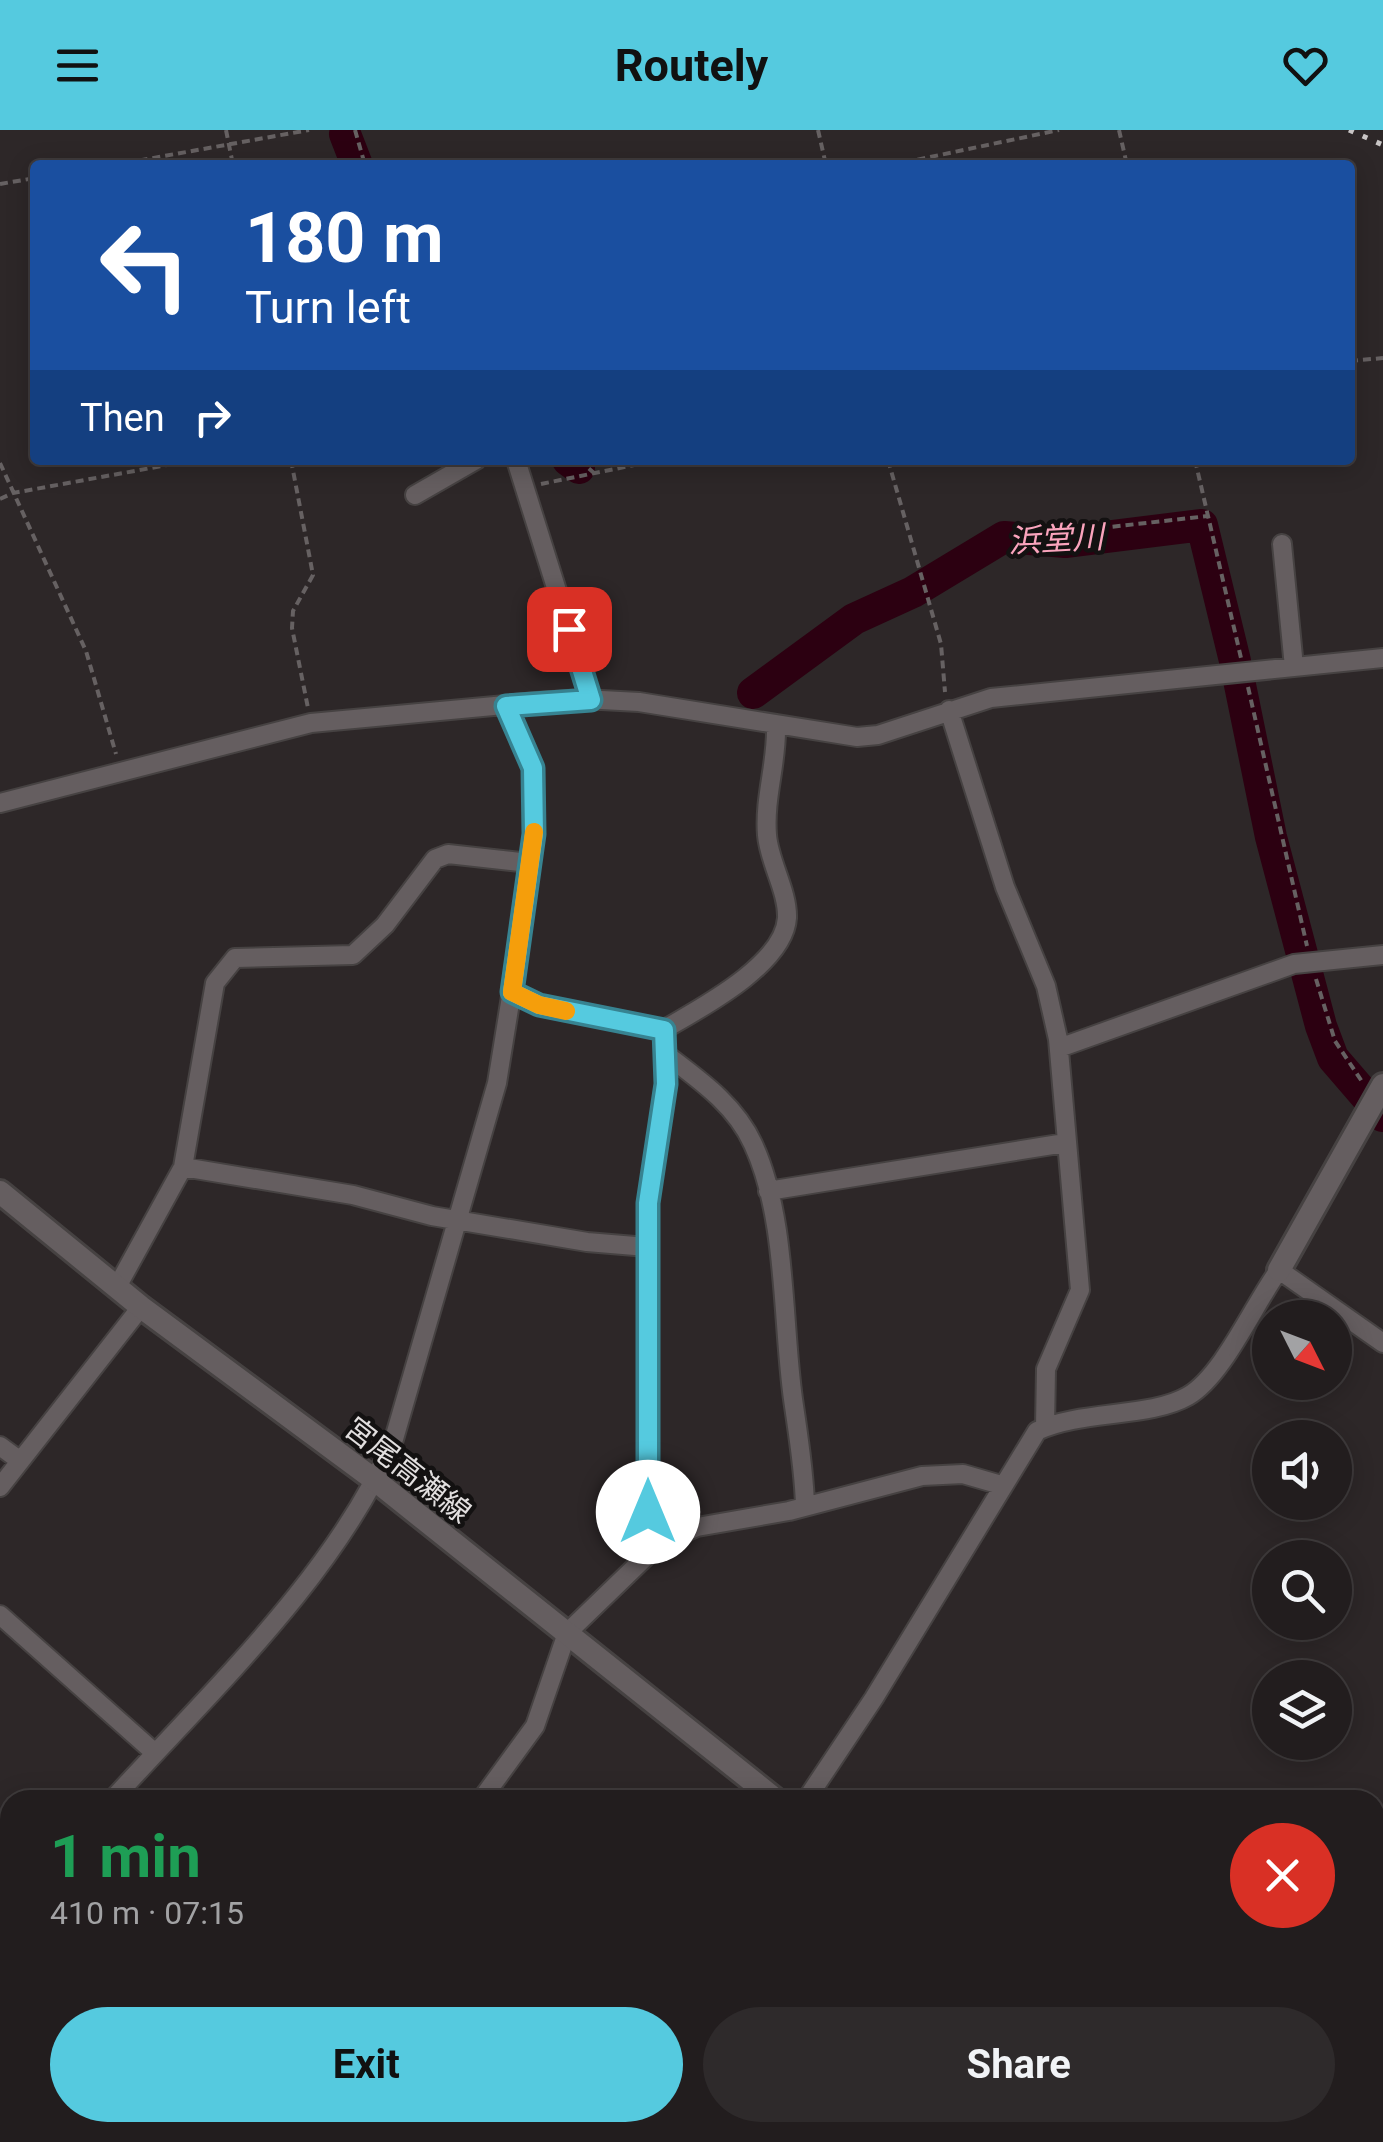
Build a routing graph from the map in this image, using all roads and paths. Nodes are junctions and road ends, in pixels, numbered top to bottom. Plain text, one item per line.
1 (226, 130) edge
2 (309, 130) edge
3 (355, 130) edge
4 (818, 130) edge
5 (1059, 130) edge
6 (1119, 130) edge
7 (229, 146) junction
8 (144, 160) edge
9 (232, 160) edge
10 (364, 160) edge
11 (825, 160) edge
12 (916, 160) edge
13 (1126, 160) edge
14 (30, 179) edge
15 (0, 184) edge
16 (1383, 358) edge
17 (1355, 361) edge
18 (0, 463) edge
19 (167, 465) edge
20 (291, 465) edge
21 (467, 465) edge
22 (517, 465) edge
23 (585, 465) edge
24 (634, 465) edge
25 (889, 465) edge
26 (1196, 465) edge
27 (594, 473) junction
28 (524, 488) junction
29 (14, 492) junction
30 (415, 494) dead end
31 (0, 499) edge
32 (1208, 516) junction
33 (1048, 534) dead end
34 (1282, 544) dead end
35 (1383, 658) edge
36 (1294, 667) junction
37 (1244, 671) junction
38 (591, 700) junction
39 (506, 706) junction
40 (948, 710) junction
41 (311, 723) junction
42 (776, 726) junction
43 (122, 773) junction
44 (0, 803) edge
45 (530, 863) junction
46 (1383, 955) edge
47 (1305, 962) junction
48 (512, 992) junction
49 (664, 1030) junction
50 (1059, 1048) junction
51 (664, 1053) junction
52 (1377, 1097) edge
53 (1065, 1143) junction
54 (183, 1167) junction
55 (768, 1191) junction
56 (0, 1192) edge
57 (458, 1219) junction
58 (647, 1247) junction
59 (1279, 1270) junction
60 (118, 1286) junction
61 (141, 1307) junction
62 (1383, 1343) edge
63 (1045, 1427) junction
64 (0, 1446) edge
65 (19, 1460) junction
66 (376, 1481) junction
67 (1001, 1485) junction
68 (0, 1487) edge
69 (806, 1505) junction
70 (649, 1550) junction
71 (0, 1616) edge
72 (567, 1633) junction
73 (154, 1753) junction
74 (121, 1790) edge
75 (488, 1790) edge
76 (763, 1790) edge
77 (813, 1790) edge

1 - 7 path
2 - 7 path
3 - 10 path
4 - 11 path
5 - 12 path
6 - 13 path
7 - 8 path
7 - 9 path
14 - 15 path
16 - 17 path
18 - 29 path
19 - 29 path
20 - 41 path
21 - 30 street
22 - 28 street
23 - 27 path
24 - 27 path
25 - 40 path
26 - 32 path
27 - 28 path
28 - 38 street
29 - 31 path
29 - 43 path
32 - 33 path
32 - 37 path
34 - 36 street
35 - 36 street
36 - 37 street
37 - 40 street
37 - 47 path
38 - 39 street
38 - 42 street
39 - 41 street
39 - 45 street
40 - 42 street
40 - 50 street
41 - 43 street
42 - 49 street
43 - 44 street
45 - 48 street
45 - 54 street
46 - 47 street
47 - 50 street
47 - 52 path
48 - 49 street
48 - 57 street
49 - 51 street
50 - 53 street
51 - 55 street
51 - 58 street
52 - 59 main road
53 - 55 street
53 - 63 street
54 - 57 street
54 - 60 street
55 - 69 street
56 - 60 main road, 宮尾高瀬線
57 - 58 street
57 - 66 street
58 - 70 street
59 - 62 street
59 - 63 street
60 - 61 main road, 宮尾高瀬線
61 - 65 street
61 - 66 main road, 宮尾高瀬線
63 - 67 street
64 - 65 street
65 - 68 street
66 - 72 main road, 宮尾高瀬線
66 - 73 street
67 - 69 street
67 - 77 street
69 - 70 street
70 - 72 street
71 - 73 street
72 - 75 street
72 - 76 main road, 宮尾高瀬線
73 - 74 street

